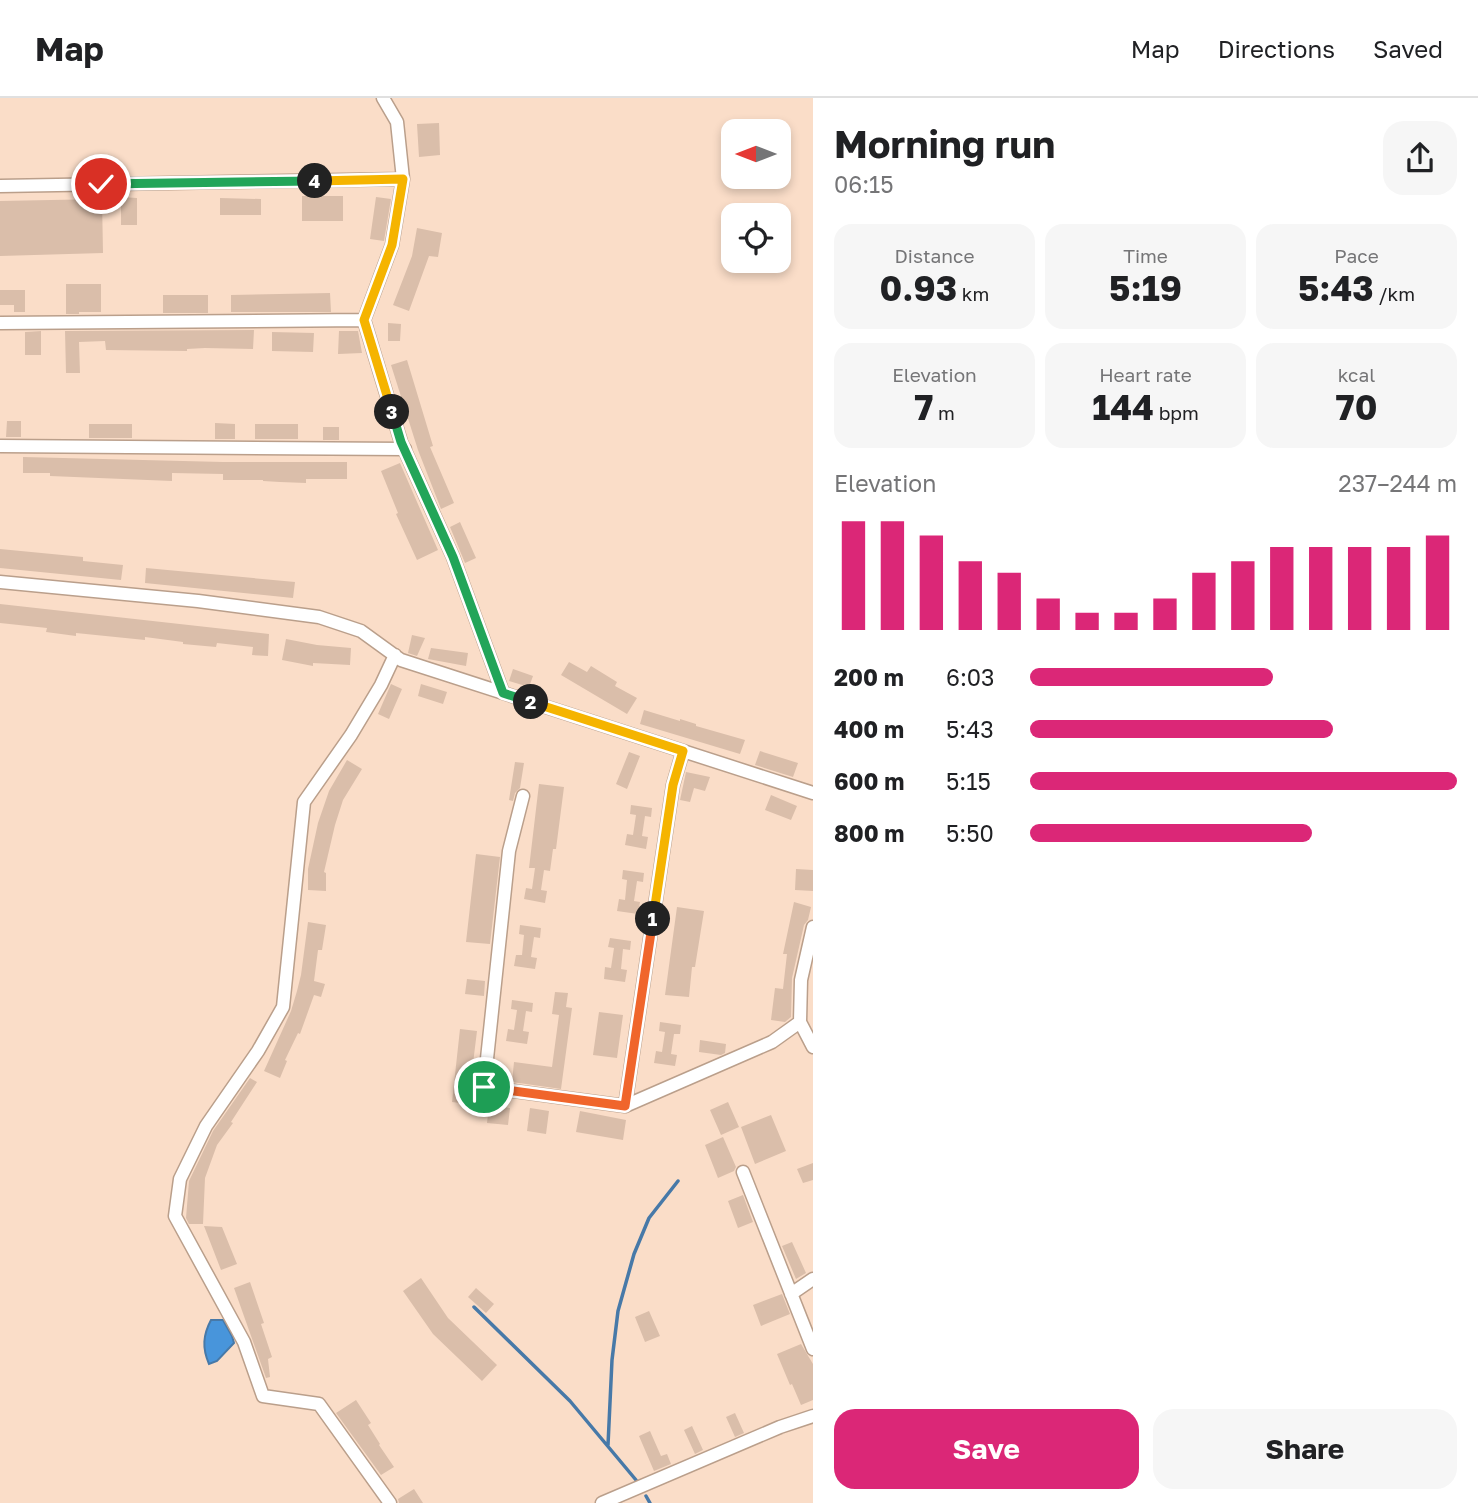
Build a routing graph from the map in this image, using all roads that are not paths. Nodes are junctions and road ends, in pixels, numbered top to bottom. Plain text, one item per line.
1 (383, 98) edge
2 (403, 179) junction
3 (0, 186) edge
4 (364, 320) junction
5 (0, 323) edge
6 (0, 446) edge
7 (405, 449) junction
8 (0, 582) edge
9 (395, 655) junction
10 (503, 693) junction
11 (683, 751) junction
12 (813, 793) edge
13 (523, 796) dead end
14 (813, 927) edge
15 (800, 1022) junction
16 (813, 1047) edge
17 (625, 1106) junction
18 (743, 1172) dead end
19 (813, 1279) edge
20 (791, 1294) junction
21 (813, 1349) edge
22 (813, 1416) edge
23 (390, 1503) edge
24 (602, 1503) edge

1 - 2 street
2 - 3 street
2 - 4 street
4 - 5 street
4 - 7 street
6 - 7 street
7 - 10 street
8 - 9 street
9 - 10 street
9 - 23 street
10 - 11 street
11 - 12 street
11 - 17 street
13 - 17 street
14 - 15 street
15 - 16 street
15 - 17 street
18 - 20 street
19 - 20 street
20 - 21 street
22 - 24 street

